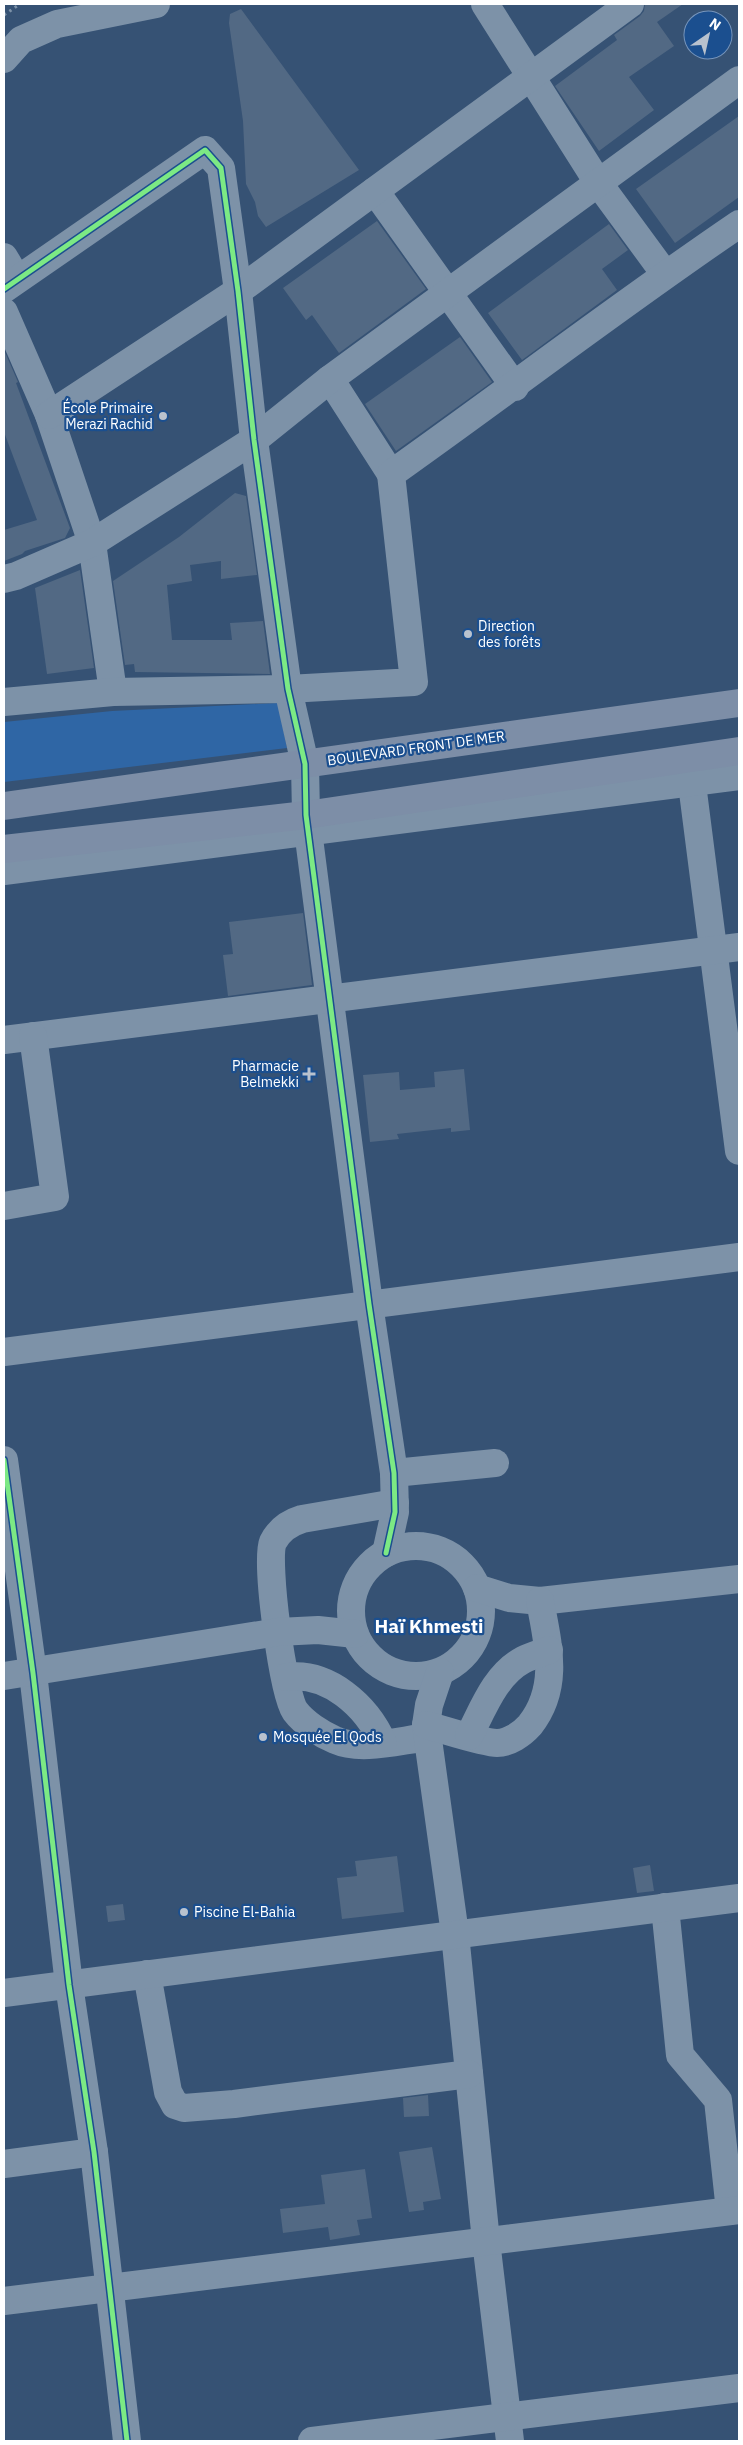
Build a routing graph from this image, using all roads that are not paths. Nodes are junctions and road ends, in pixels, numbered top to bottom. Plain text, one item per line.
1 (156, 4) edge
2 (485, 4) edge
3 (630, 4) edge
4 (4, 59) edge
5 (531, 76) junction
6 (739, 80) edge
7 (599, 184) junction
8 (375, 191) junction
9 (739, 224) edge
10 (665, 274) junction
11 (8, 275) edge
12 (238, 291) junction
13 (448, 294) junction
14 (4, 312) edge
15 (330, 380) junction
16 (515, 387) junction
17 (49, 415) junction
18 (254, 440) junction
19 (391, 474) junction
20 (92, 543) junction
21 (4, 578) edge
22 (288, 688) junction
23 (113, 692) junction
24 (4, 702) edge
25 (739, 702) edge
26 (739, 751) edge
27 (305, 764) junction
28 (739, 776) edge
29 (692, 784) junction
30 (4, 806) edge
31 (308, 823) junction
32 (4, 849) edge
33 (4, 871) edge
34 (727, 949) edge
35 (330, 998) junction
36 (33, 1036) junction
37 (4, 1040) edge
38 (739, 1151) edge
39 (4, 1206) edge
40 (739, 1257) edge
41 (369, 1304) junction
42 (4, 1352) edge
43 (4, 1460) edge
44 (495, 1463) dead end
45 (394, 1472) junction
46 (395, 1507) junction
47 (421, 1546) junction
48 (386, 1554) junction
49 (739, 1579) edge
50 (477, 1588) junction
51 (532, 1601) junction
52 (352, 1604) junction
53 (480, 1626) junction
54 (289, 1631) junction
55 (355, 1634) junction
56 (549, 1650) junction
57 (440, 1672) junction
58 (32, 1673) junction
59 (402, 1674) junction
60 (4, 1676) edge
61 (286, 1677) junction
62 (427, 1726) junction
63 (469, 1736) junction
64 (383, 1743) junction
65 (739, 1898) edge
66 (665, 1907) junction
67 (455, 1934) junction
68 (147, 1974) junction
69 (69, 1984) junction
70 (4, 1992) edge
71 (469, 2074) junction
72 (94, 2152) junction
73 (4, 2164) edge
74 (735, 2210) edge
75 (486, 2241) junction
76 (110, 2289) junction
77 (4, 2301) edge
78 (739, 2388) edge
79 (508, 2429) edge
80 (127, 2441) edge
81 (312, 2441) edge

1 - 4 street
2 - 5 street
3 - 5 street
5 - 7 street
5 - 8 street
6 - 7 street
7 - 10 street
7 - 13 street
8 - 12 street
8 - 13 street
9 - 10 street
10 - 16 street
11 - 12 street
12 - 17 street
12 - 18 street
13 - 15 street
13 - 16 street
14 - 17 street
15 - 18 street
15 - 19 street
16 - 19 street
17 - 20 street
18 - 20 street
18 - 22 street
19 - 22 street
20 - 21 street
20 - 23 street
22 - 23 street
22 - 27 street
23 - 24 street
25 - 27 main road, BOULEVARD FRONT DE MER
26 - 31 main road
27 - 30 main road, BOULEVARD FRONT DE MER
27 - 31 street
28 - 29 street
29 - 31 street
29 - 34 street
31 - 32 main road
31 - 33 street
31 - 35 street
34 - 35 street
34 - 38 street
35 - 36 street
35 - 41 street
36 - 37 street
36 - 39 street
40 - 41 street
41 - 42 street
41 - 45 street
43 - 58 street
44 - 45 street
45 - 46 street
46 - 47 street
46 - 48 street
46 - 54 street
47 - 48 street
47 - 50 street
48 - 52 street
49 - 51 street
50 - 51 street
50 - 53 street
51 - 53 street
51 - 56 street
52 - 54 street
52 - 55 street
53 - 57 street
54 - 55 street
54 - 58 street
54 - 61 street
55 - 59 street
56 - 63 street
56 - 63 street
57 - 59 street
57 - 62 street
58 - 60 street
58 - 69 street
59 - 62 street
61 - 64 street
61 - 64 street
62 - 63 street
62 - 64 street
62 - 67 street
65 - 66 street
66 - 67 street
66 - 74 street
67 - 68 street
67 - 71 street
68 - 69 street
68 - 71 street
69 - 70 street
69 - 72 street
71 - 75 street
72 - 73 street
72 - 76 street
74 - 75 street
75 - 76 street
75 - 79 street
76 - 77 street
76 - 80 street
78 - 79 street
79 - 81 street

